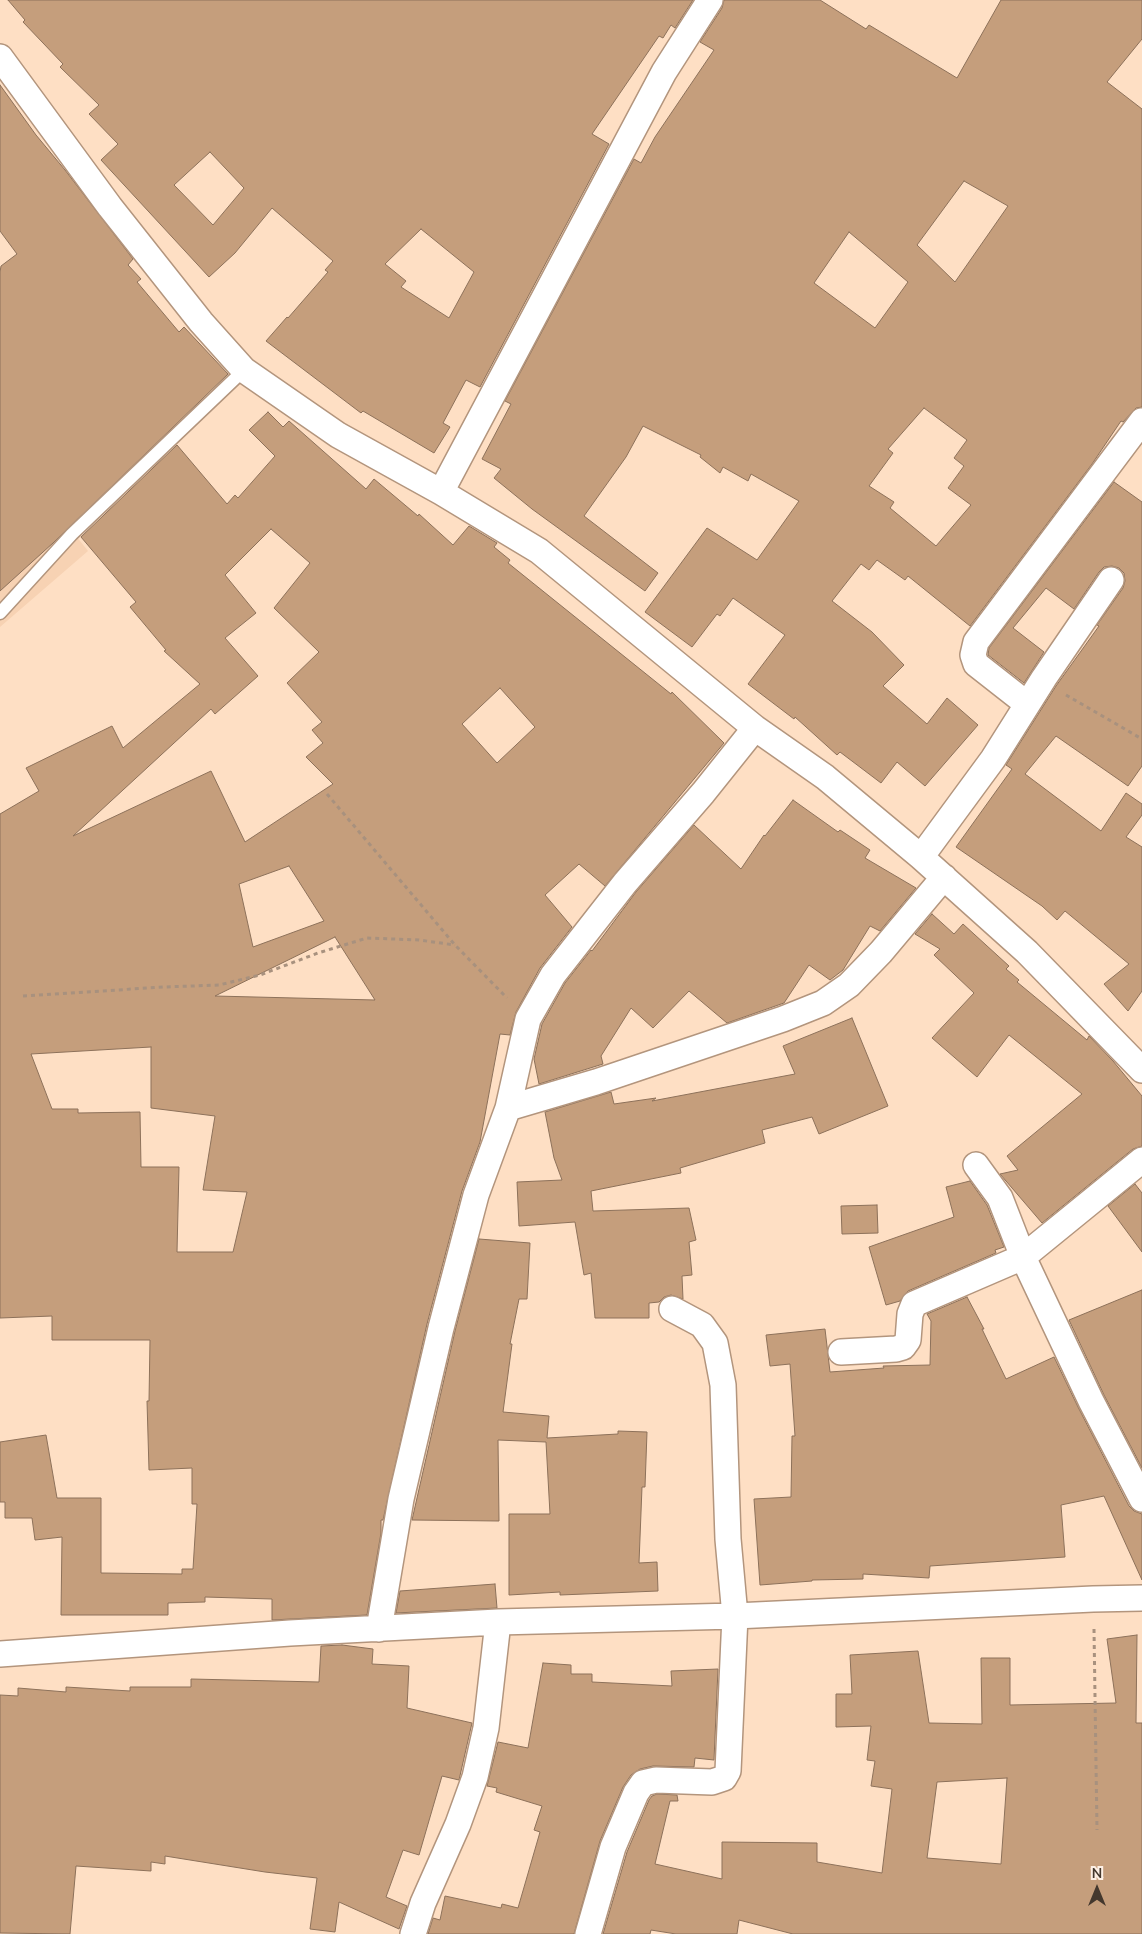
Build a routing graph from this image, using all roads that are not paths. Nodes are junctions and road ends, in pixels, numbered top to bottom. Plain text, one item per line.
1 (710, 0) edge
2 (0, 57) edge
3 (244, 370) junction
4 (1142, 421) edge
5 (441, 492) junction
6 (1111, 580) dead end
7 (0, 613) edge
8 (1027, 704) junction
9 (755, 728) junction
10 (921, 857) junction
11 (944, 877) junction
12 (1142, 1070) edge
13 (508, 1108) junction
14 (1142, 1160) edge
15 (976, 1165) dead end
16 (1023, 1256) junction
17 (672, 1309) dead end
18 (841, 1352) dead end
19 (1142, 1499) edge
20 (1142, 1598) edge
21 (735, 1616) junction
22 (498, 1622) junction
23 (379, 1629) junction
24 (0, 1654) edge
25 (413, 1934) edge
26 (588, 1934) edge

1 - 5 street
2 - 3 street
3 - 5 street
3 - 7 lane
4 - 8 street
5 - 9 street
6 - 8 street
8 - 10 street
9 - 10 street
9 - 13 street
10 - 11 street
11 - 12 street
11 - 13 street
13 - 23 street
14 - 16 street
15 - 16 street
16 - 18 street
16 - 19 street
17 - 21 street
20 - 21 street
21 - 22 street
21 - 26 street
22 - 23 street
22 - 25 street
23 - 24 street

